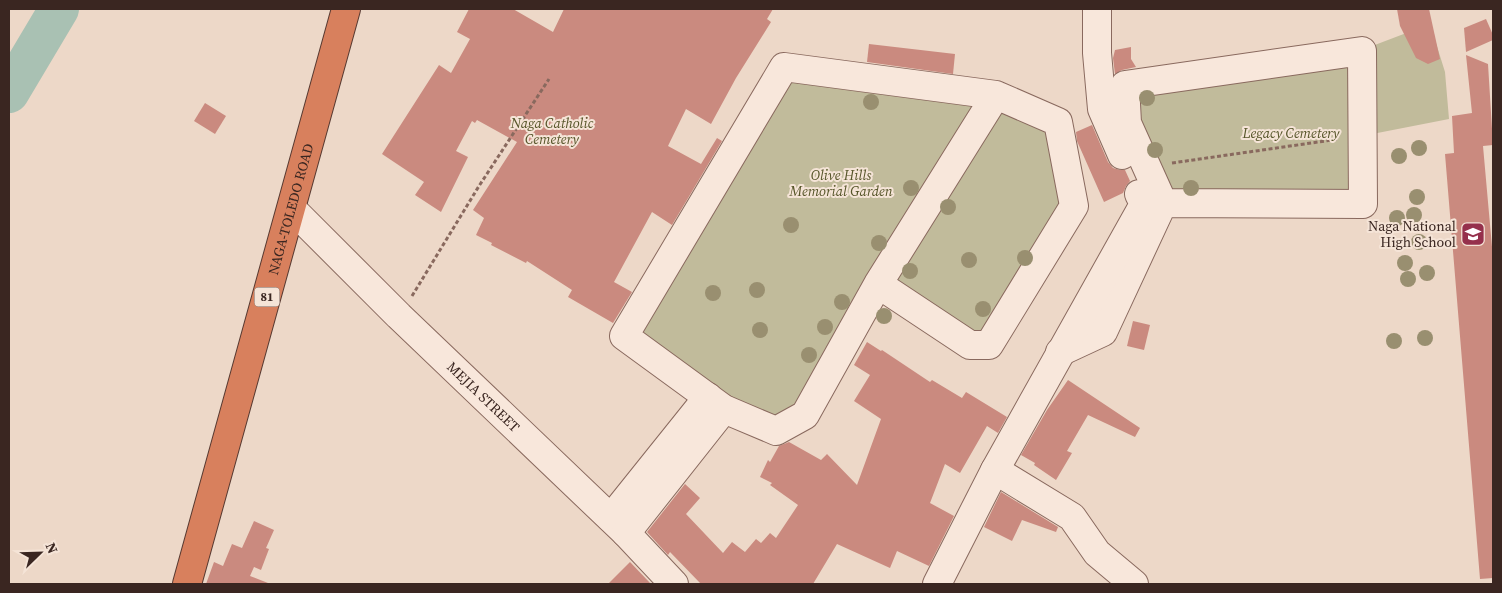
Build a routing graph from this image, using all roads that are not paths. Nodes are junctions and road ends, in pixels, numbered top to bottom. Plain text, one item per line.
1 (346, 9) edge
2 (1097, 9) edge
3 (996, 95) junction
4 (1163, 204) junction
5 (292, 209) junction
6 (878, 284) junction
7 (1060, 352) junction
8 (716, 403) junction
9 (995, 470) junction
10 (618, 526) junction
11 (187, 584) edge
12 (674, 584) edge
13 (937, 584) edge
14 (1134, 584) edge

1 - 5 highway, NAGA-TOLEDO ROAD / 81
2 - 7 street
3 - 6 street
3 - 6 street
3 - 8 street
4 - 4 street
4 - 7 street
5 - 10 street, MEJIA STREET
5 - 11 highway, NAGA-TOLEDO ROAD / 81
6 - 8 street
7 - 9 street
8 - 10 street
9 - 13 street
9 - 14 street
10 - 12 street, MEJIA STREET

